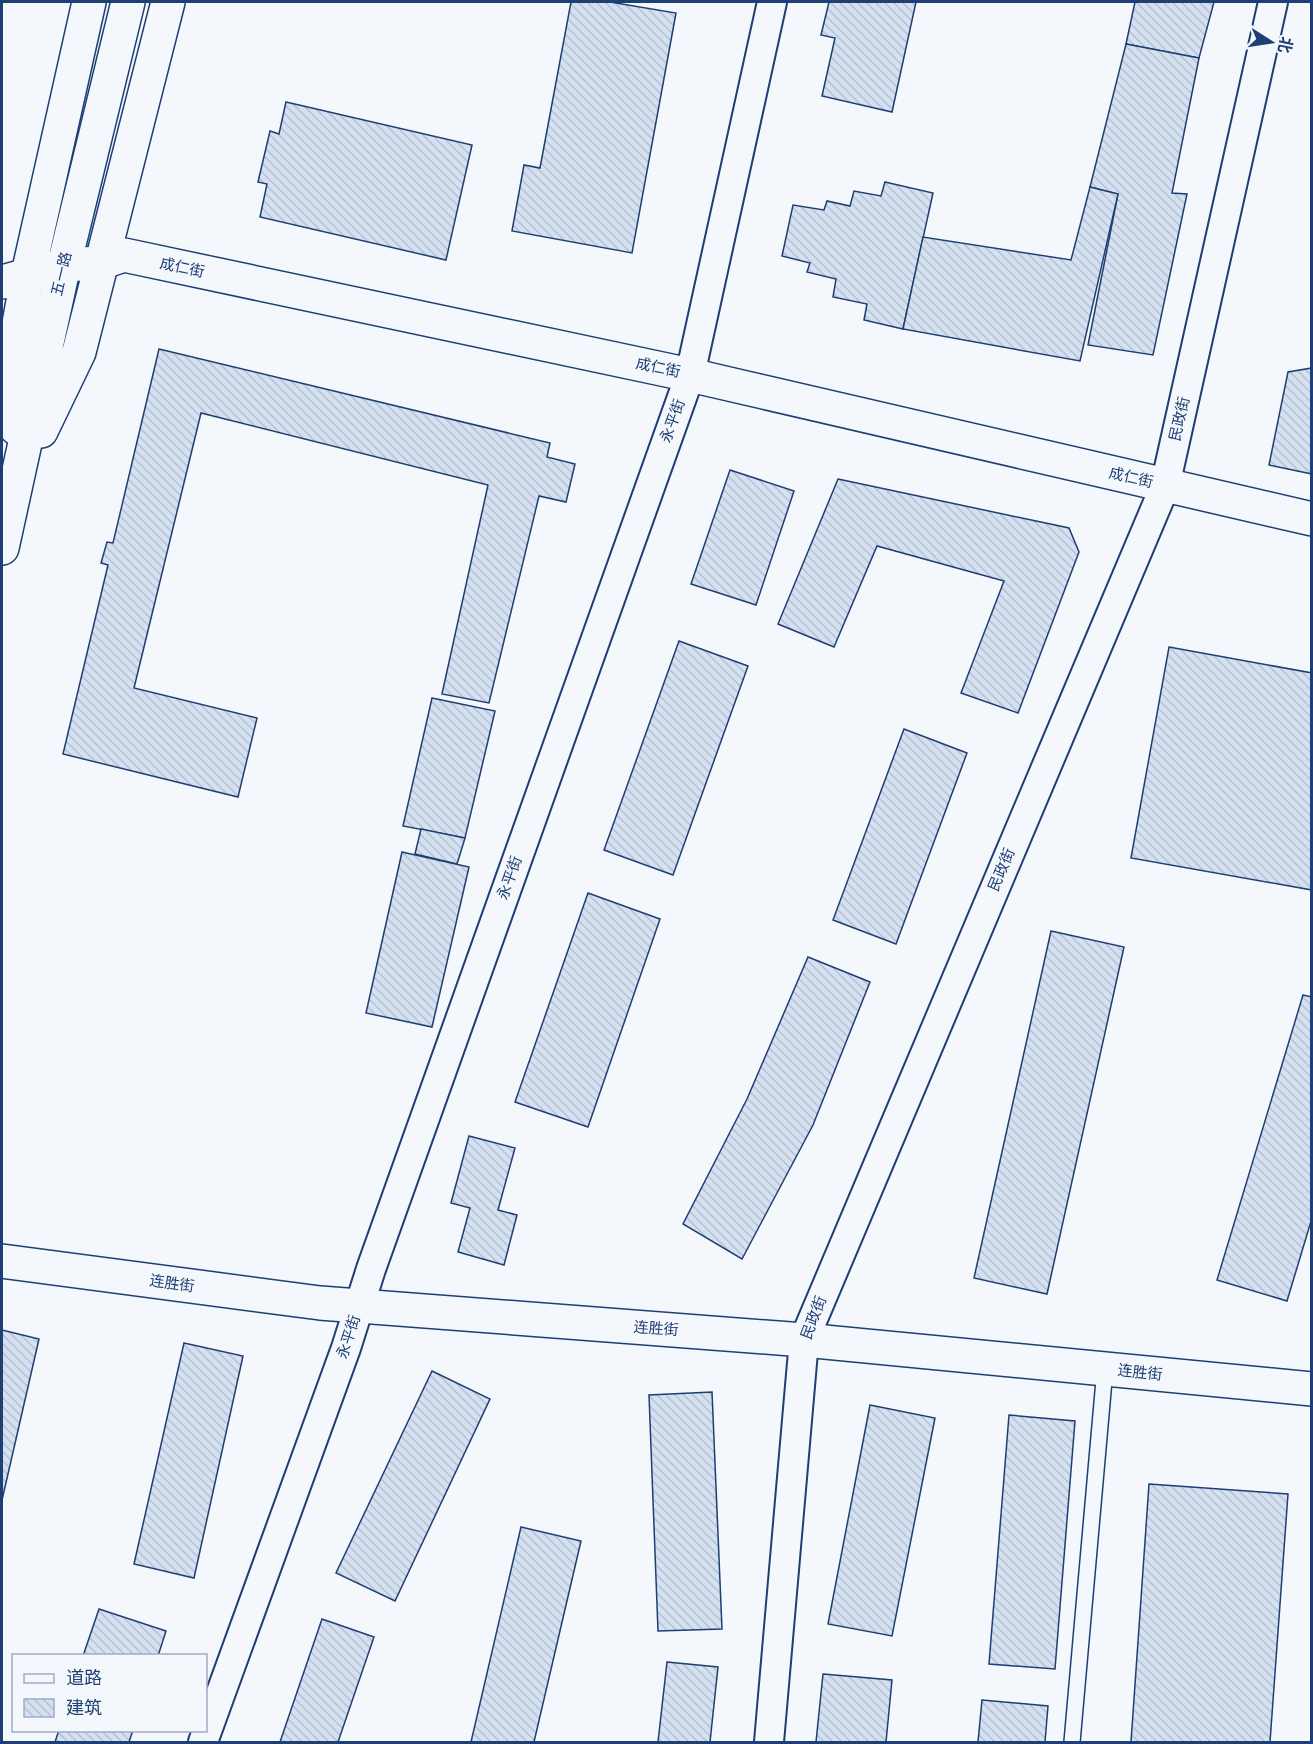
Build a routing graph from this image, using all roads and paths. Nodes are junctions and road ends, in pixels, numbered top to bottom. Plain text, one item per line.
1 (89, 2) edge
2 (128, 2) edge
3 (168, 2) edge
4 (772, 2) edge
5 (1273, 2) edge
6 (100, 262) junction
7 (64, 265) junction
8 (15, 278) edge
9 (690, 375) junction
10 (17, 481) junction
11 (1165, 486) junction
12 (1311, 519) edge
13 (2, 548) edge
14 (2, 1261) edge
15 (360, 1306) junction
16 (804, 1340) junction
17 (1105, 1369) junction
18 (1311, 1389) edge
19 (207, 1732) edge
20 (769, 1743) edge
21 (1072, 1743) edge

1 - 8 street
2 - 7 street, 五一路
3 - 6 street
4 - 9 street, 永平街
5 - 11 street, 民政街
6 - 7 street, 成仁街
6 - 9 street, 成仁街
6 - 10 street
7 - 8 street, 成仁街
7 - 10 street, 五一路
8 - 10 street
9 - 11 street, 成仁街
9 - 15 street, 永平街
10 - 13 street, 五一路
11 - 12 street, 成仁街
11 - 16 street, 民政街
14 - 15 street, 连胜街
15 - 16 street, 连胜街
15 - 19 street, 永平街
16 - 17 street, 连胜街
16 - 20 street, 民政街
17 - 18 street, 连胜街
17 - 21 lane

